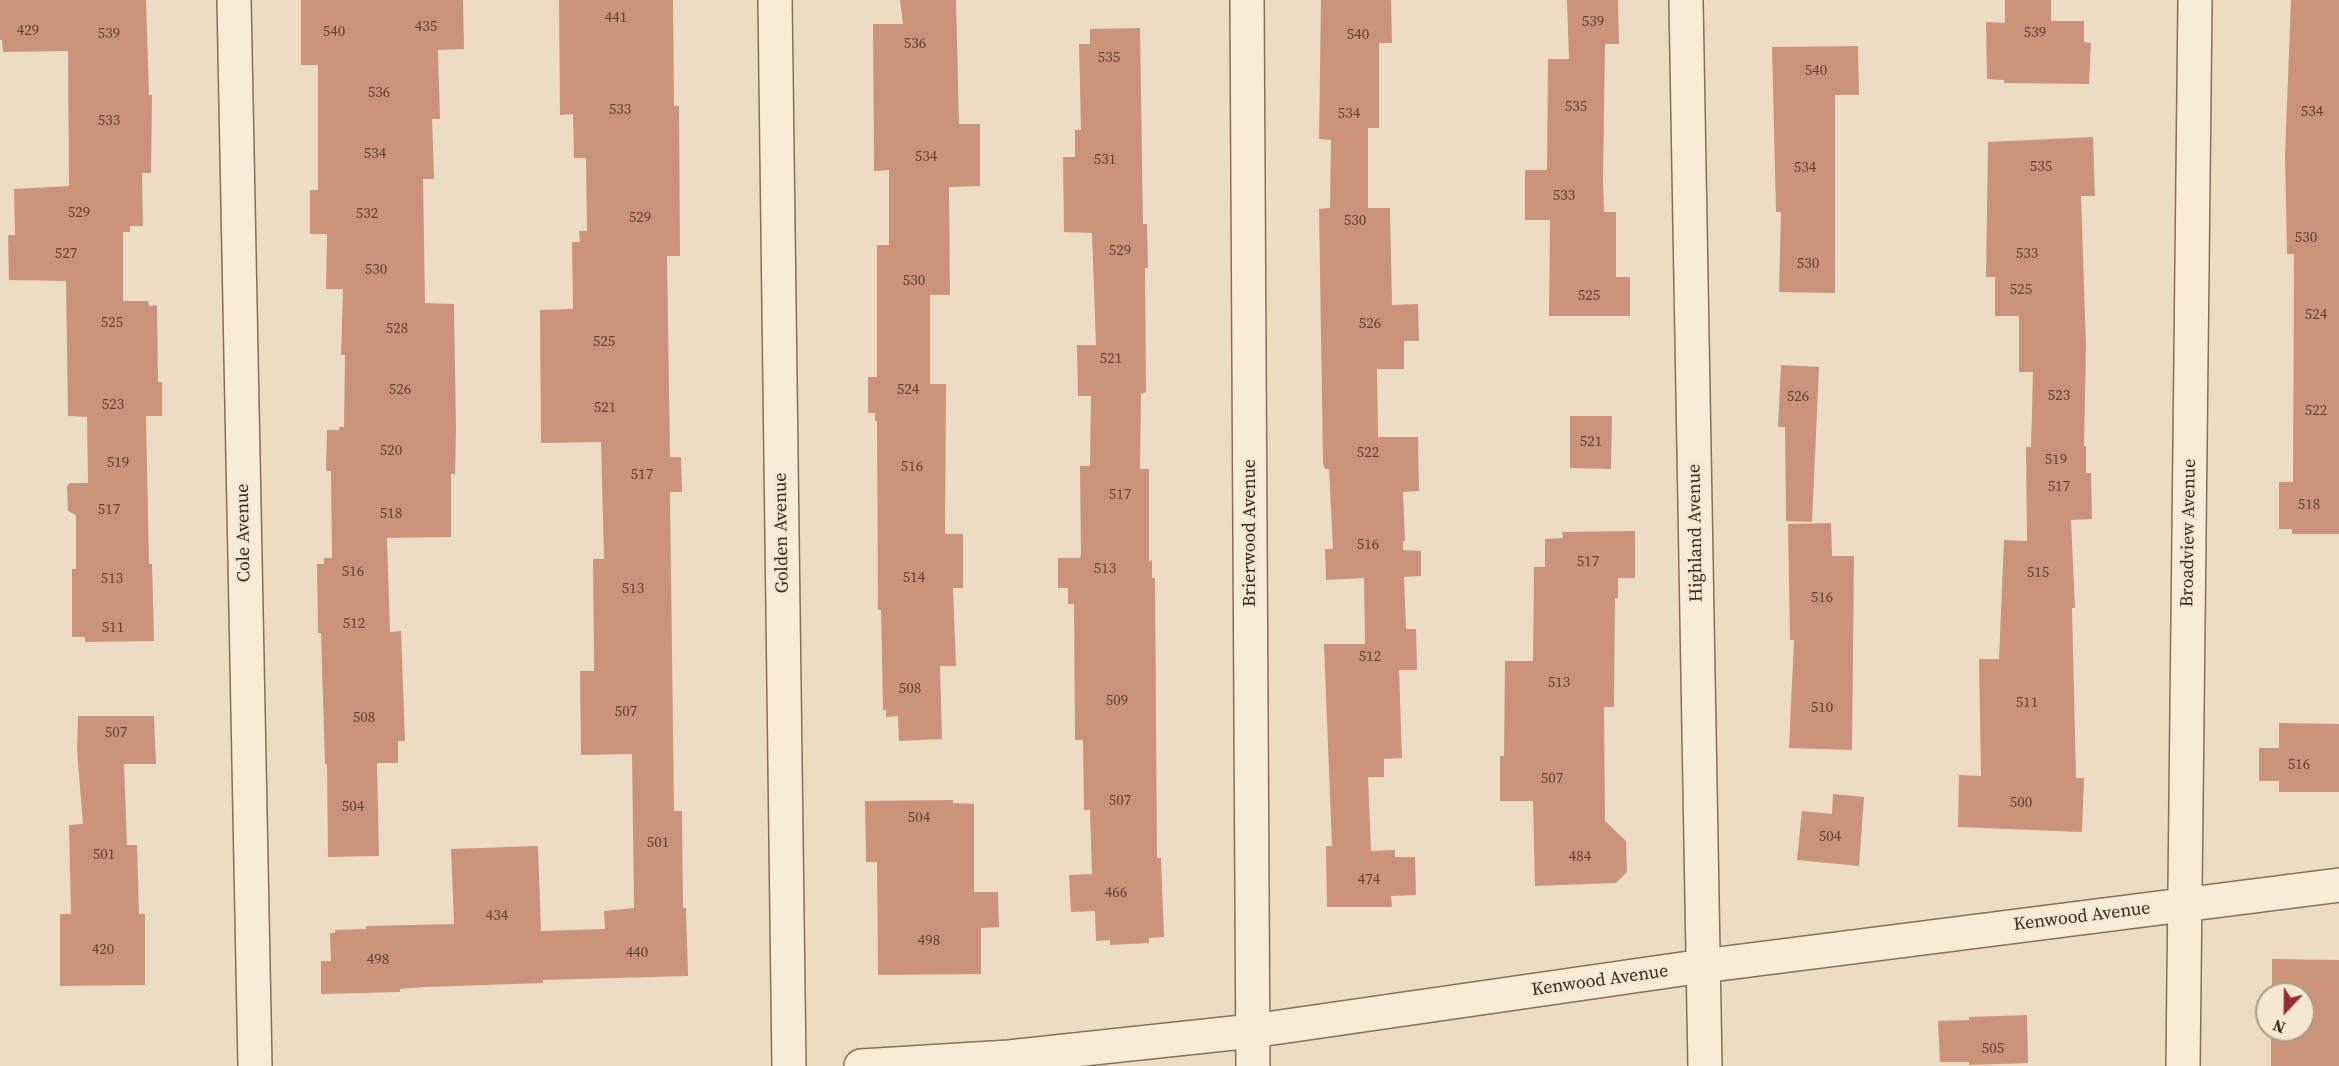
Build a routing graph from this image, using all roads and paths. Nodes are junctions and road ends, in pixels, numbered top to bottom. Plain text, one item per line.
1 (234, 0) edge
2 (775, 0) edge
3 (1247, 0) edge
4 (1686, 0) edge
5 (2195, 0) edge
6 (2339, 885) edge
7 (2185, 903) junction
8 (1703, 966) junction
9 (1252, 1031) junction
10 (255, 1066) edge
11 (789, 1066) edge
12 (861, 1066) edge
13 (1253, 1066) edge
14 (1705, 1066) edge
15 (2183, 1066) edge

1 - 10 street, Cole Avenue
2 - 11 street, Golden Avenue
3 - 9 street, Brierwood Avenue
4 - 8 street, Highland Avenue
5 - 7 street, Broadview Avenue
6 - 7 street, Kenwood Avenue
7 - 8 street, Kenwood Avenue
7 - 15 street, Broadview Avenue
8 - 9 street, Kenwood Avenue
8 - 14 street, Highland Avenue
9 - 12 street, Kenwood Avenue
9 - 13 street, Brierwood Avenue

